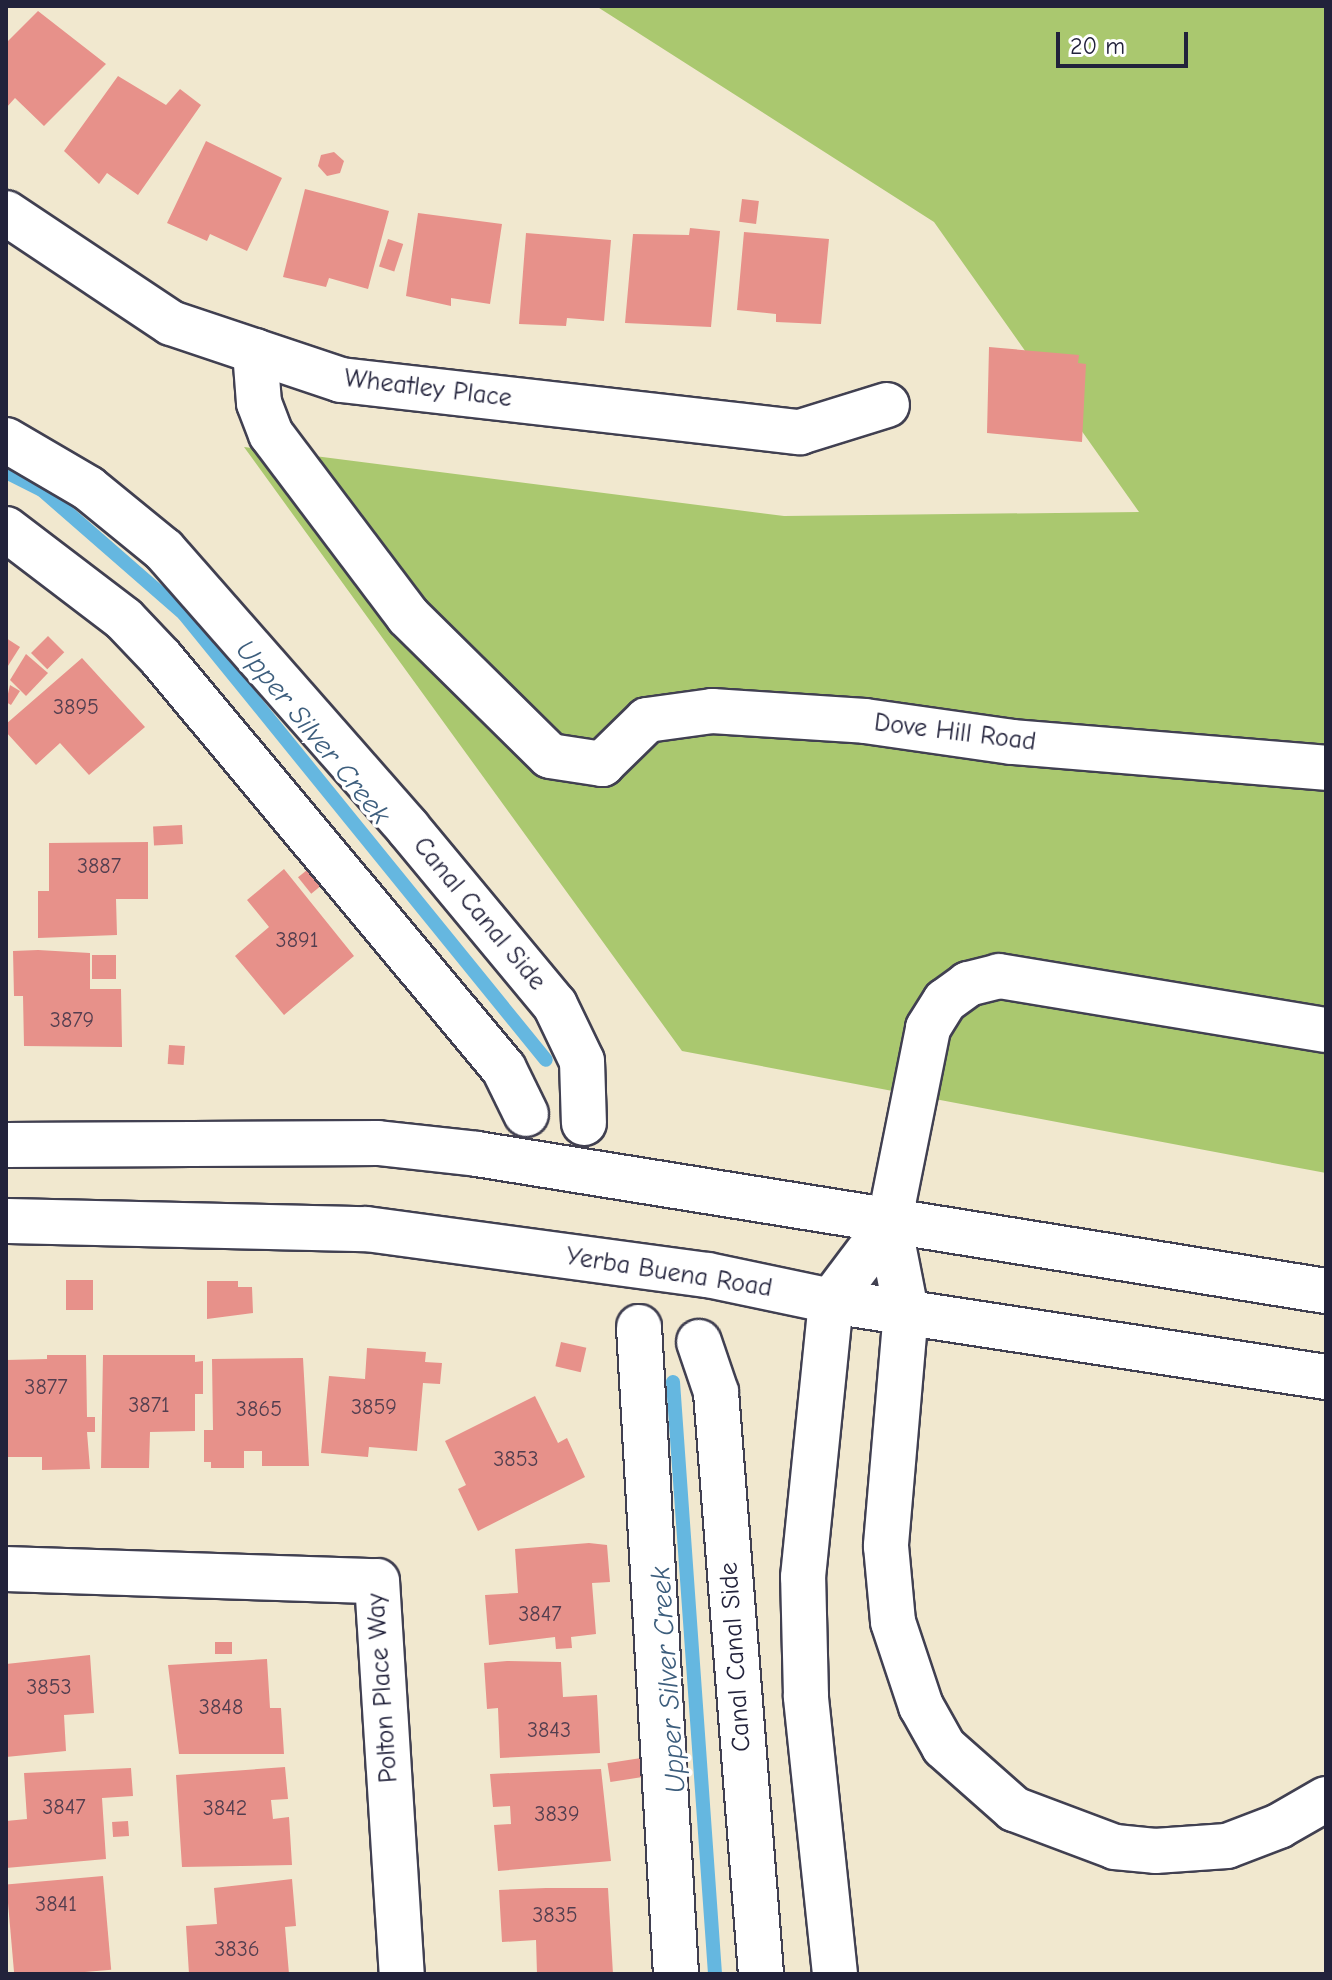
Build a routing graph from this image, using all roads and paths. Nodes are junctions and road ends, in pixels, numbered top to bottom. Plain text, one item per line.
1 (6, 213) edge
2 (255, 351) junction
3 (887, 405) dead end
4 (6, 440) edge
5 (6, 529) edge
6 (1326, 768) edge
7 (1326, 1030) edge
8 (526, 1114) dead end
9 (584, 1123) dead end
10 (6, 1145) edge
11 (6, 1221) edge
12 (889, 1224) junction
13 (1326, 1291) edge
14 (831, 1301) junction
15 (906, 1311) junction
16 (639, 1327) dead end
17 (699, 1342) dead end
18 (1326, 1377) edge
19 (6, 1569) edge
20 (1326, 1799) edge
21 (402, 1974) edge
22 (676, 1974) edge
23 (761, 1974) edge
24 (835, 1974) edge

1 - 2 main road, Wheatley Place
2 - 3 main road, Wheatley Place
2 - 6 main road, Dove Hill Road
4 - 9 main road, Canal Canal Side
5 - 8 main road
7 - 12 main road
10 - 12 main road
11 - 14 main road, Yerba Buena Road
12 - 13 main road
12 - 14 main road
12 - 15 main road
14 - 15 main road, Yerba Buena Road
14 - 24 main road
15 - 18 main road, Yerba Buena Road
15 - 20 main road
16 - 22 main road
17 - 23 main road, Canal Canal Side
19 - 21 main road, Polton Place Way

